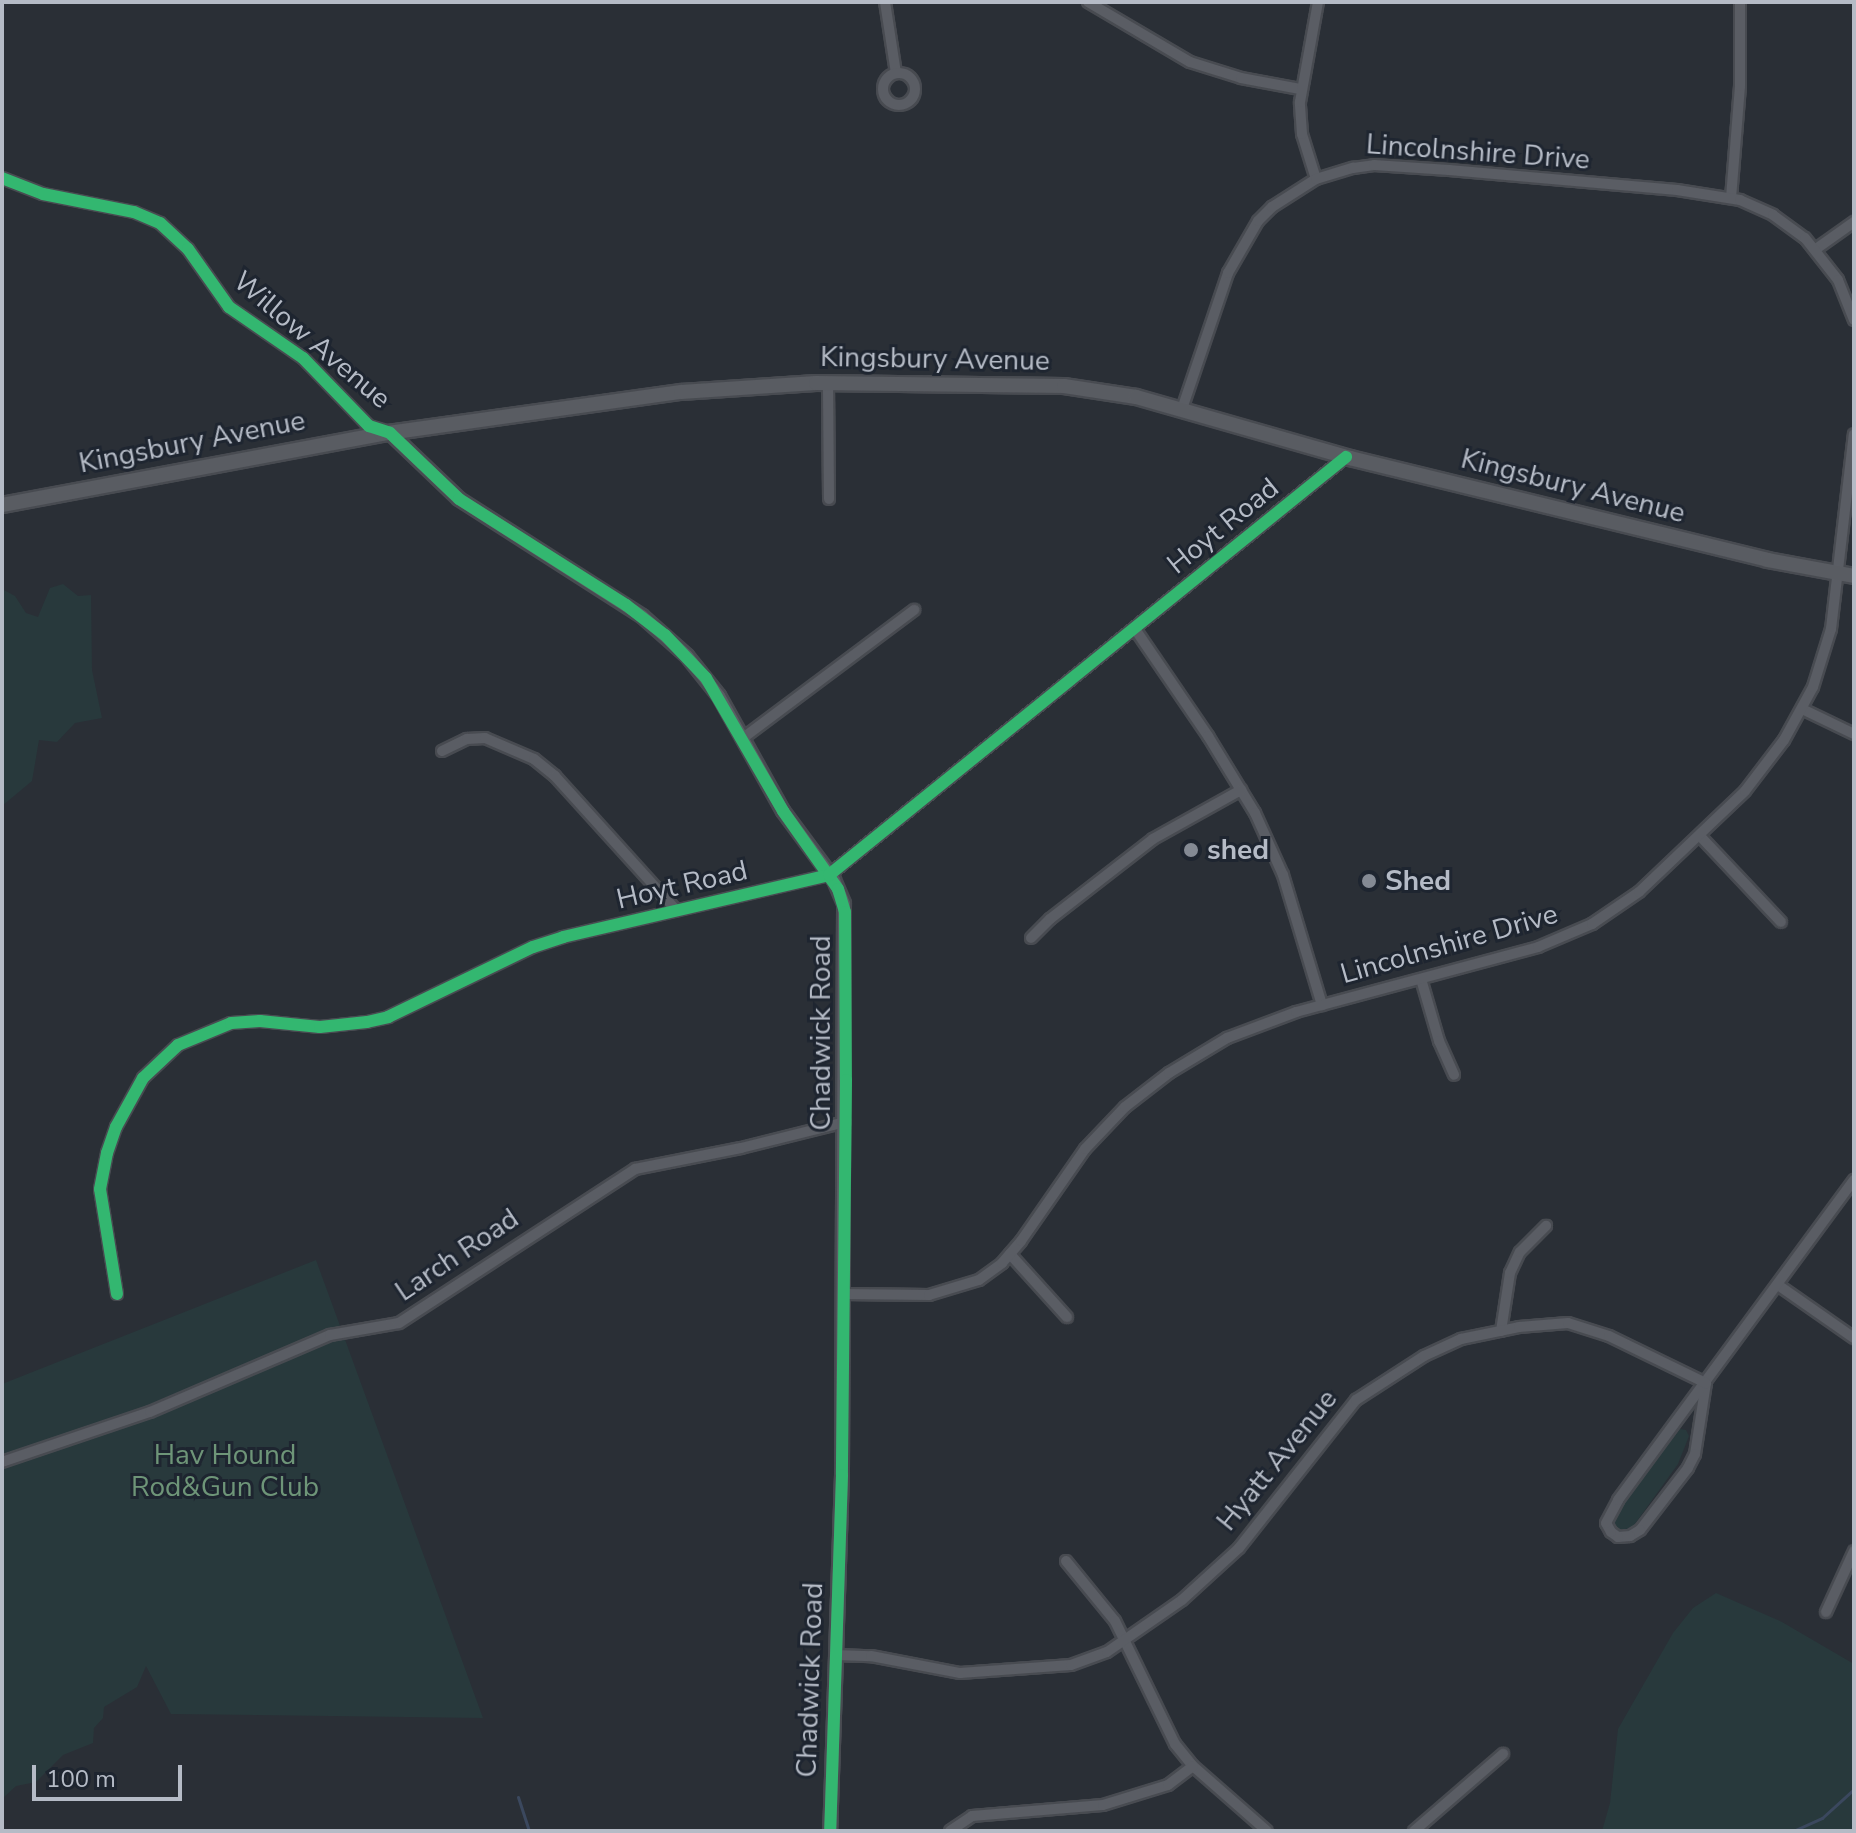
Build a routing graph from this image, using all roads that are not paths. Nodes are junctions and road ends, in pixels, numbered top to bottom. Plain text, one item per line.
1 (885, 2) edge
2 (1088, 2) edge
3 (1318, 2) edge
4 (1740, 2) edge
5 (896, 73) dead end
6 (1300, 89) junction
7 (2, 178) edge
8 (1316, 179) junction
9 (1731, 198) junction
10 (1854, 222) edge
11 (1816, 249) junction
12 (1854, 320) edge
13 (828, 383) junction
14 (1182, 409) junction
15 (390, 433) junction
16 (1854, 434) edge
17 (1346, 457) junction
18 (829, 499) dead end
19 (2, 505) edge
20 (1846, 574) edge
21 (914, 610) dead end
22 (1135, 629) junction
23 (1802, 709) junction
24 (1854, 734) edge
25 (743, 738) junction
26 (442, 751) dead end
27 (1241, 790) junction
28 (1700, 836) junction
29 (829, 875) junction
30 (676, 910) junction
31 (1781, 922) dead end
32 (1031, 938) dead end
33 (1421, 979) junction
34 (1322, 1005) junction
35 (1454, 1075) dead end
36 (845, 1122) junction
37 (1854, 1180) edge
38 (1546, 1226) dead end
39 (1010, 1254) junction
40 (1778, 1285) junction
41 (117, 1294) dead end
42 (843, 1294) junction
43 (1067, 1317) dead end
44 (1501, 1331) junction
45 (1854, 1338) edge
46 (1706, 1383) junction
47 (2, 1462) edge
48 (1854, 1551) edge
49 (1066, 1561) dead end
50 (1826, 1612) dead end
51 (1125, 1641) junction
52 (835, 1655) junction
53 (1503, 1754) dead end
54 (1193, 1766) junction
55 (830, 1831) edge
56 (950, 1831) edge
57 (1267, 1831) edge
58 (1414, 1831) edge

1 - 5 street
2 - 6 street
3 - 6 street
4 - 9 street
6 - 8 street
7 - 15 street, Willow Avenue
8 - 9 street, Lincolnshire Drive
8 - 14 street, Lincolnshire Drive
9 - 11 street, Lincolnshire Drive
10 - 11 street
11 - 12 street, Lincolnshire Drive
13 - 14 main road, Kingsbury Avenue
13 - 15 main road, Kingsbury Avenue
13 - 18 street
14 - 17 main road, Kingsbury Avenue
15 - 19 main road, Kingsbury Avenue
15 - 25 street, Chadwick Road
16 - 20 street, Lincolnshire Drive
17 - 20 main road, Kingsbury Avenue
17 - 22 street, Hoyt Road
20 - 23 street, Lincolnshire Drive
21 - 25 street
22 - 27 street
22 - 29 street, Hoyt Road
23 - 24 street
23 - 28 street, Lincolnshire Drive
25 - 29 street, Chadwick Road
26 - 30 street
27 - 32 street
27 - 34 street
28 - 31 street
28 - 33 street, Lincolnshire Drive
29 - 30 street, Hoyt Road
29 - 36 street, Chadwick Road
30 - 41 street, Hoyt Road
33 - 34 street, Lincolnshire Drive
33 - 35 street
34 - 39 street, Lincolnshire Drive
36 - 42 street, Chadwick Road
36 - 47 street, Larch Road
37 - 40 street
38 - 44 street
39 - 42 street, Lincolnshire Drive
39 - 43 street
40 - 45 street
40 - 46 street
42 - 52 street, Chadwick Road
44 - 46 street, Hyatt Avenue
44 - 51 street, Hyatt Avenue
46 - 46 street
48 - 50 street
49 - 51 street
51 - 52 street, Hyatt Avenue
51 - 54 street
52 - 55 street, Chadwick Road
53 - 58 street
54 - 56 street
54 - 57 street

